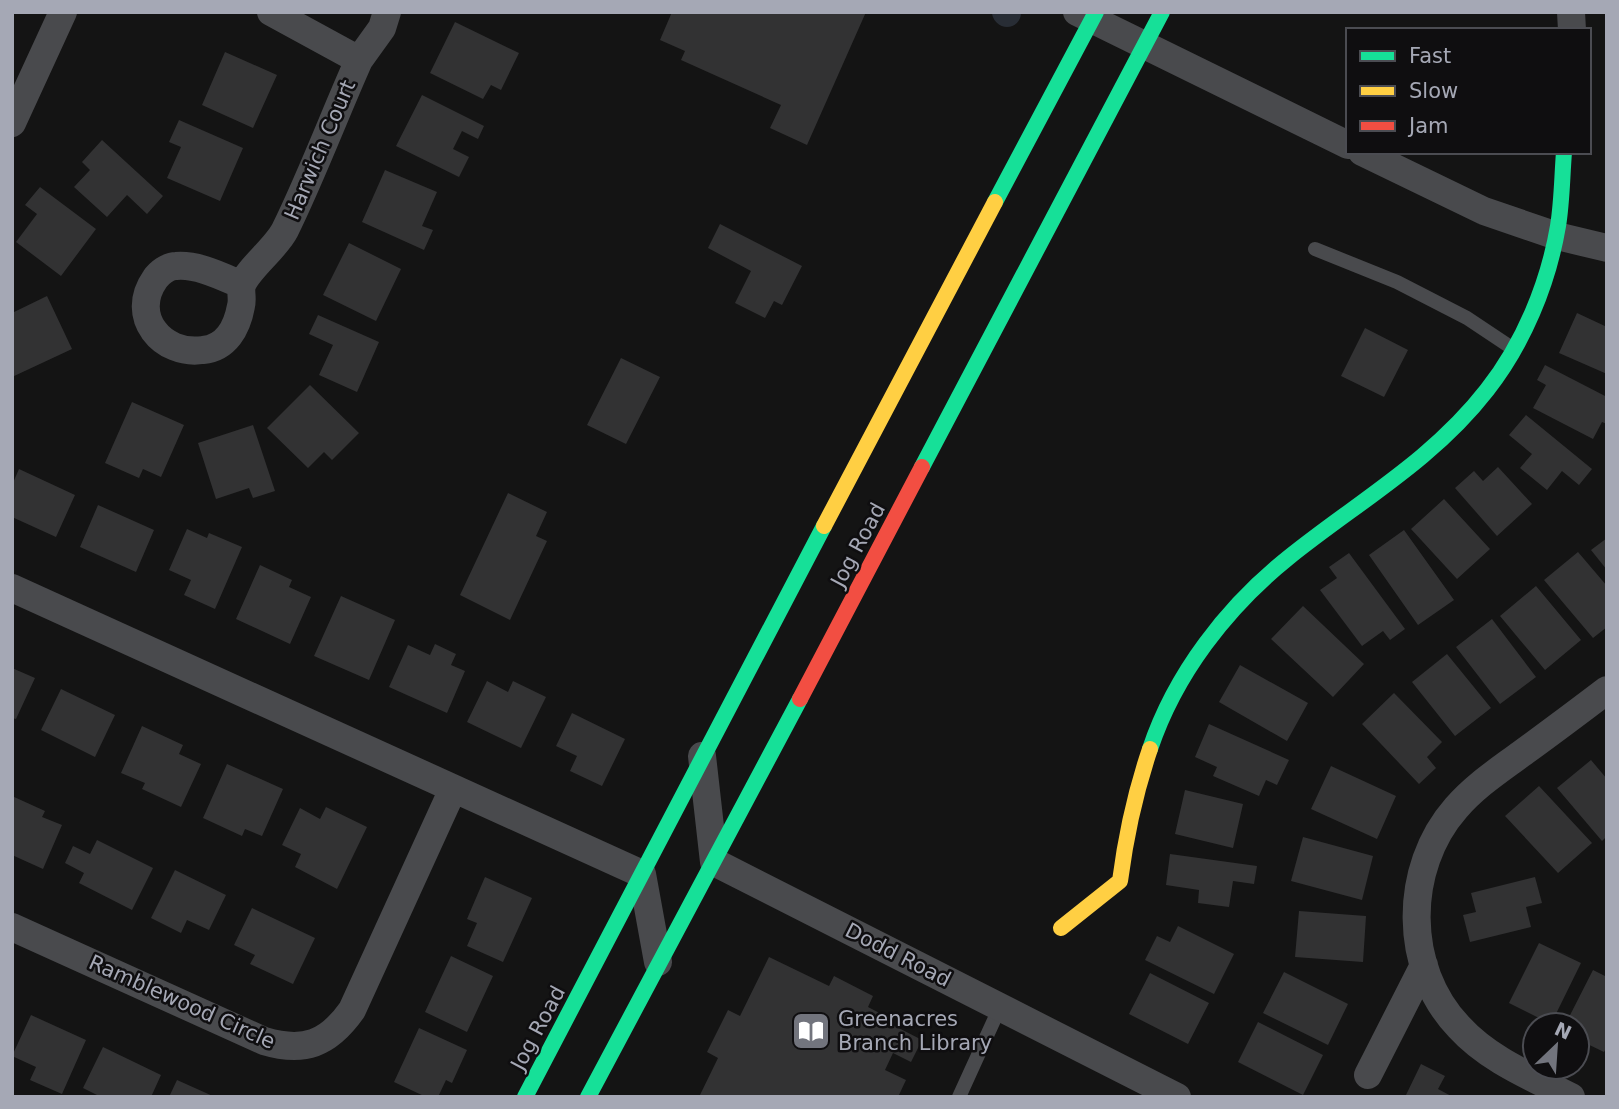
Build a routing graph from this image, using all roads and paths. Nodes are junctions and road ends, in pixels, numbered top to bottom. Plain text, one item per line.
1 (63, 12) edge
2 (271, 12) edge
3 (387, 12) edge
4 (1162, 12) edge
5 (1088, 15) edge
6 (1145, 45) junction
7 (359, 60) junction
8 (12, 123) edge
9 (1346, 144) edge
10 (1366, 154) edge
11 (1564, 154) edge
12 (1557, 236) junction
13 (1607, 248) edge
14 (1315, 250) dead end
15 (242, 285) dead end
16 (1513, 349) junction
17 (12, 589) edge
18 (1607, 690) edge
19 (702, 756) junction
20 (453, 789) junction
21 (714, 862) junction
22 (642, 874) junction
23 (12, 927) edge
24 (1061, 928) dead end
25 (658, 962) junction
26 (1424, 965) junction
27 (1000, 1007) junction
28 (1367, 1075) dead end
29 (1161, 1093) edge
30 (962, 1096) edge
31 (525, 1097) edge
32 (588, 1097) edge
33 (1571, 1097) edge

1 - 8 street
2 - 7 street, Harwich Court
3 - 7 street
4 - 6 main road, Jog Road
5 - 6 street
5 - 19 main road, Jog Road
6 - 9 street
6 - 21 main road, Jog Road
7 - 15 street, Harwich Court
10 - 12 street
11 - 12 main road
12 - 13 street
12 - 16 main road
14 - 16 lane
16 - 24 main road
17 - 20 street
18 - 26 street
19 - 21 street
19 - 22 main road, Jog Road
20 - 22 street
20 - 23 street, Ramblewood Circle
21 - 25 main road, Jog Road
21 - 27 street, Dodd Road
22 - 25 street
22 - 31 main road, Jog Road
25 - 32 main road, Jog Road
26 - 28 street
26 - 33 street
27 - 29 street, Dodd Road
27 - 30 lane

